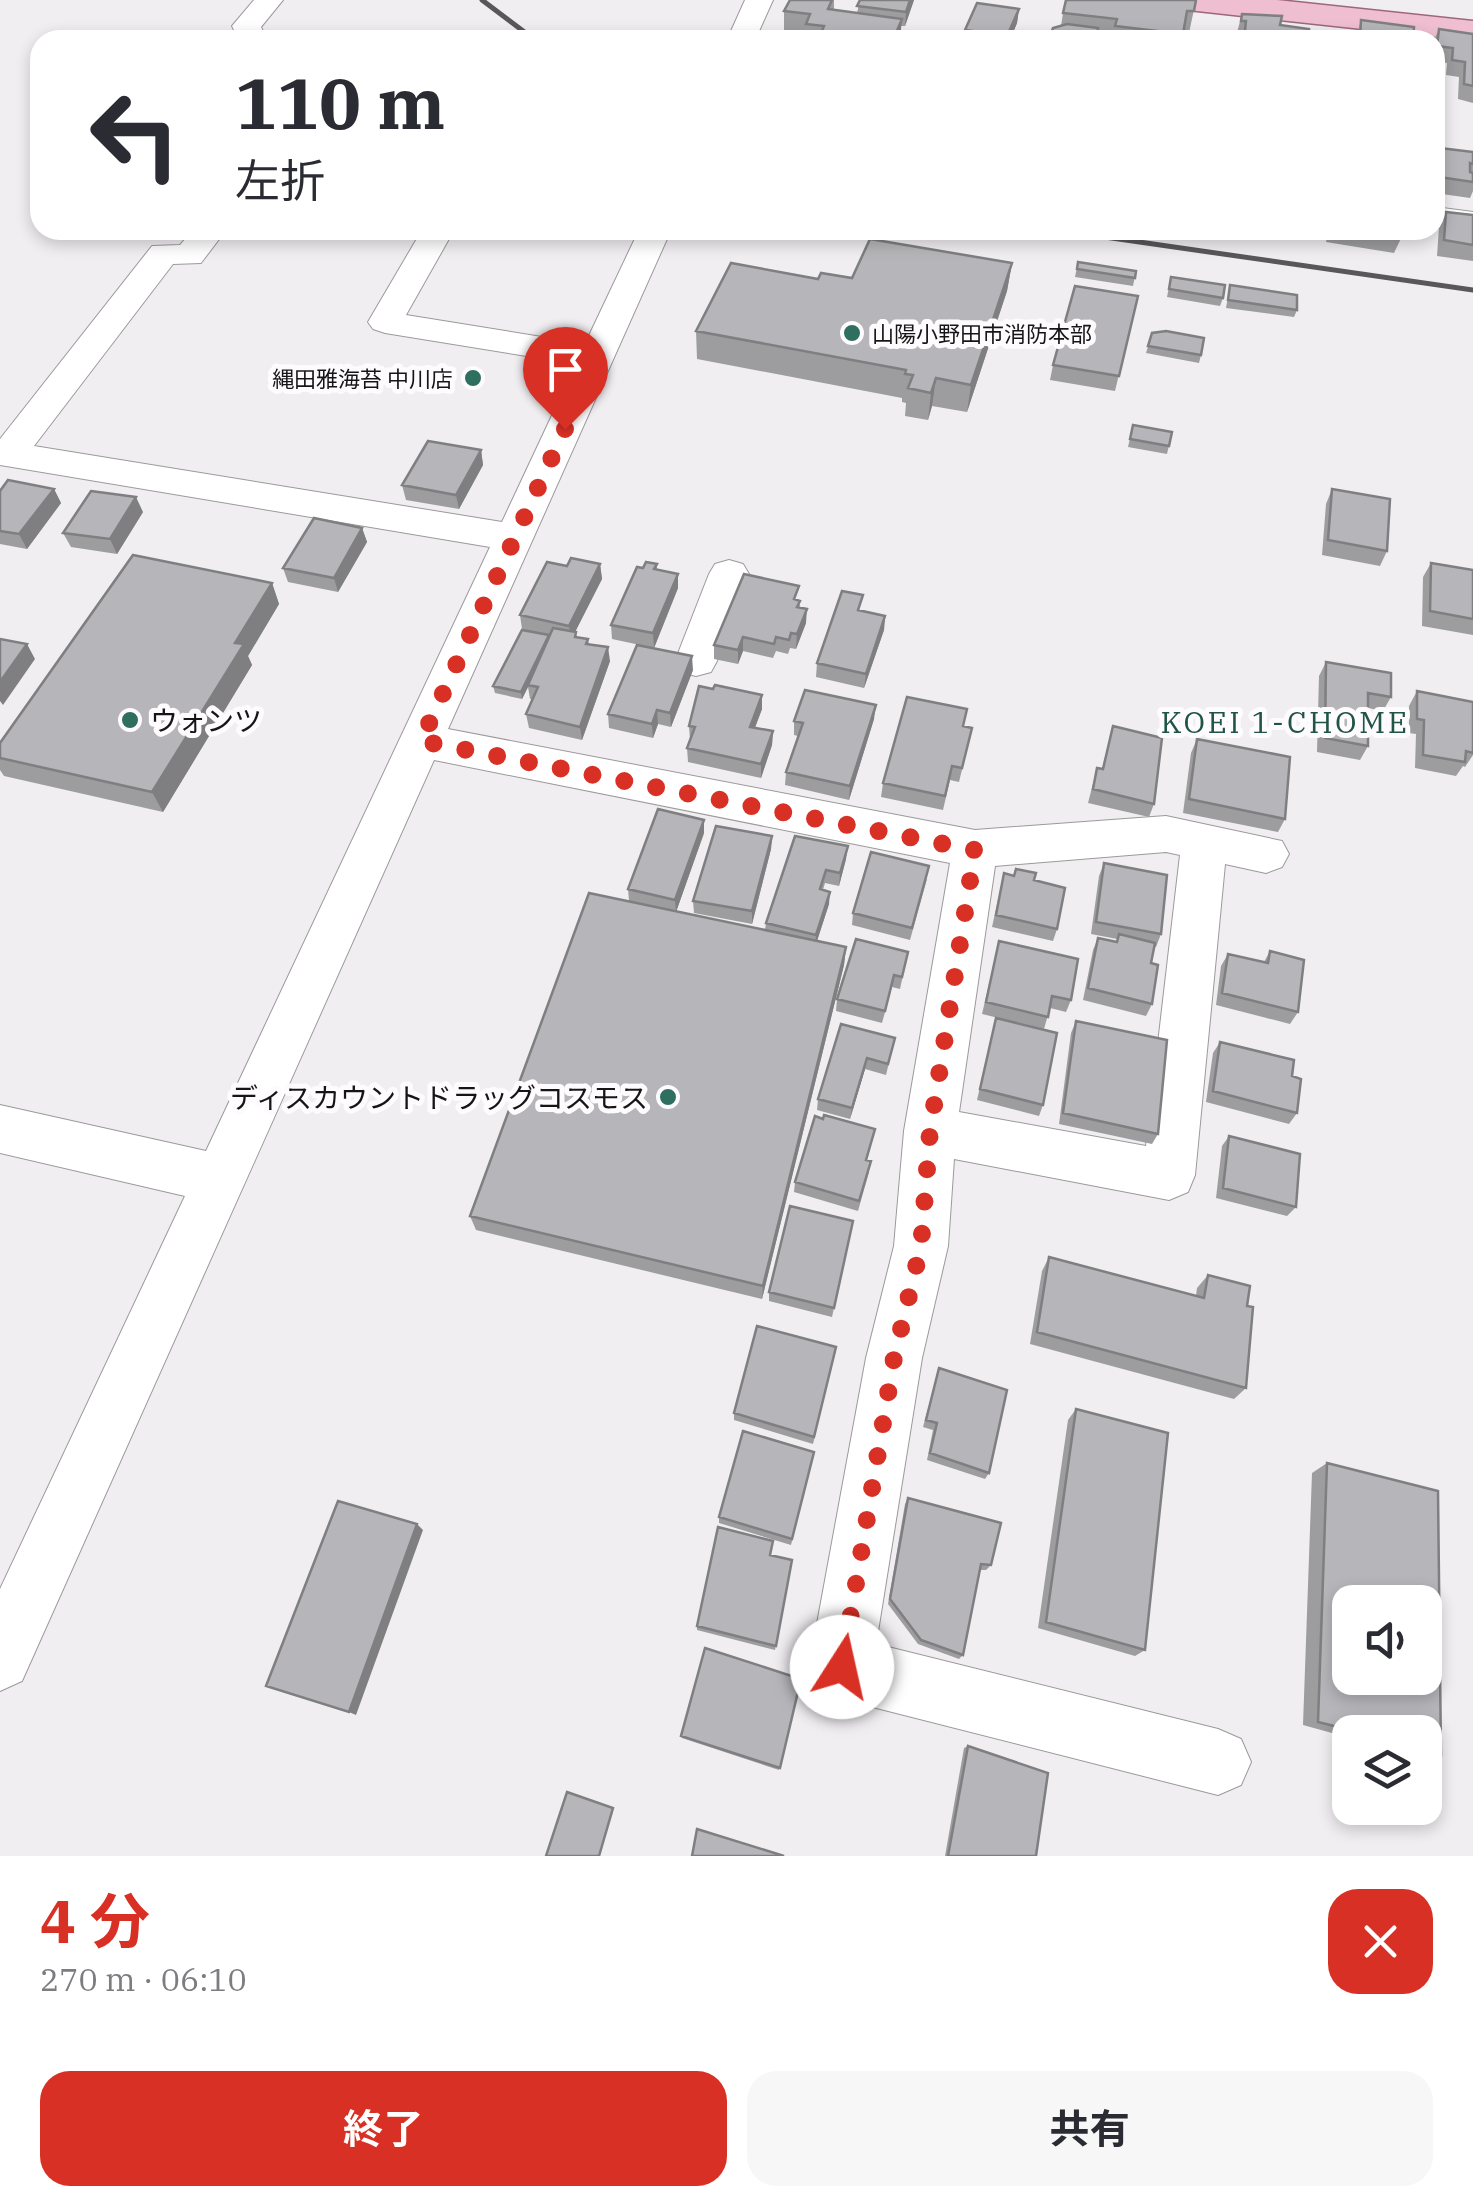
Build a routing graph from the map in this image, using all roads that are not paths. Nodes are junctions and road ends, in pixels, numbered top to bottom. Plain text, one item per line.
1 (269, 0) edge
2 (759, 0) edge
3 (1188, 0) edge
4 (248, 30) edge
5 (746, 30) edge
6 (1473, 31) edge
7 (1445, 218) edge
8 (1473, 222) edge
9 (202, 240) edge
10 (432, 240) edge
11 (650, 240) edge
12 (597, 357) junction
13 (4, 453) edge
14 (517, 538) junction
15 (729, 574) dead end
16 (696, 661) dead end
17 (421, 741) junction
18 (1204, 841) junction
19 (975, 850) junction
20 (1266, 854) dead end
21 (0, 1128) edge
22 (930, 1131) junction
23 (219, 1179) junction
24 (0, 1659) edge
25 (1218, 1762) dead end

1 - 4 street
2 - 5 street
3 - 6 main road
7 - 8 street
9 - 13 street
10 - 12 street
11 - 12 street
12 - 14 street
13 - 14 street
14 - 17 street
15 - 16 street
17 - 19 street
17 - 23 street
18 - 19 street
18 - 20 street
18 - 22 street
19 - 22 street
21 - 23 street
22 - 25 street
23 - 24 street

